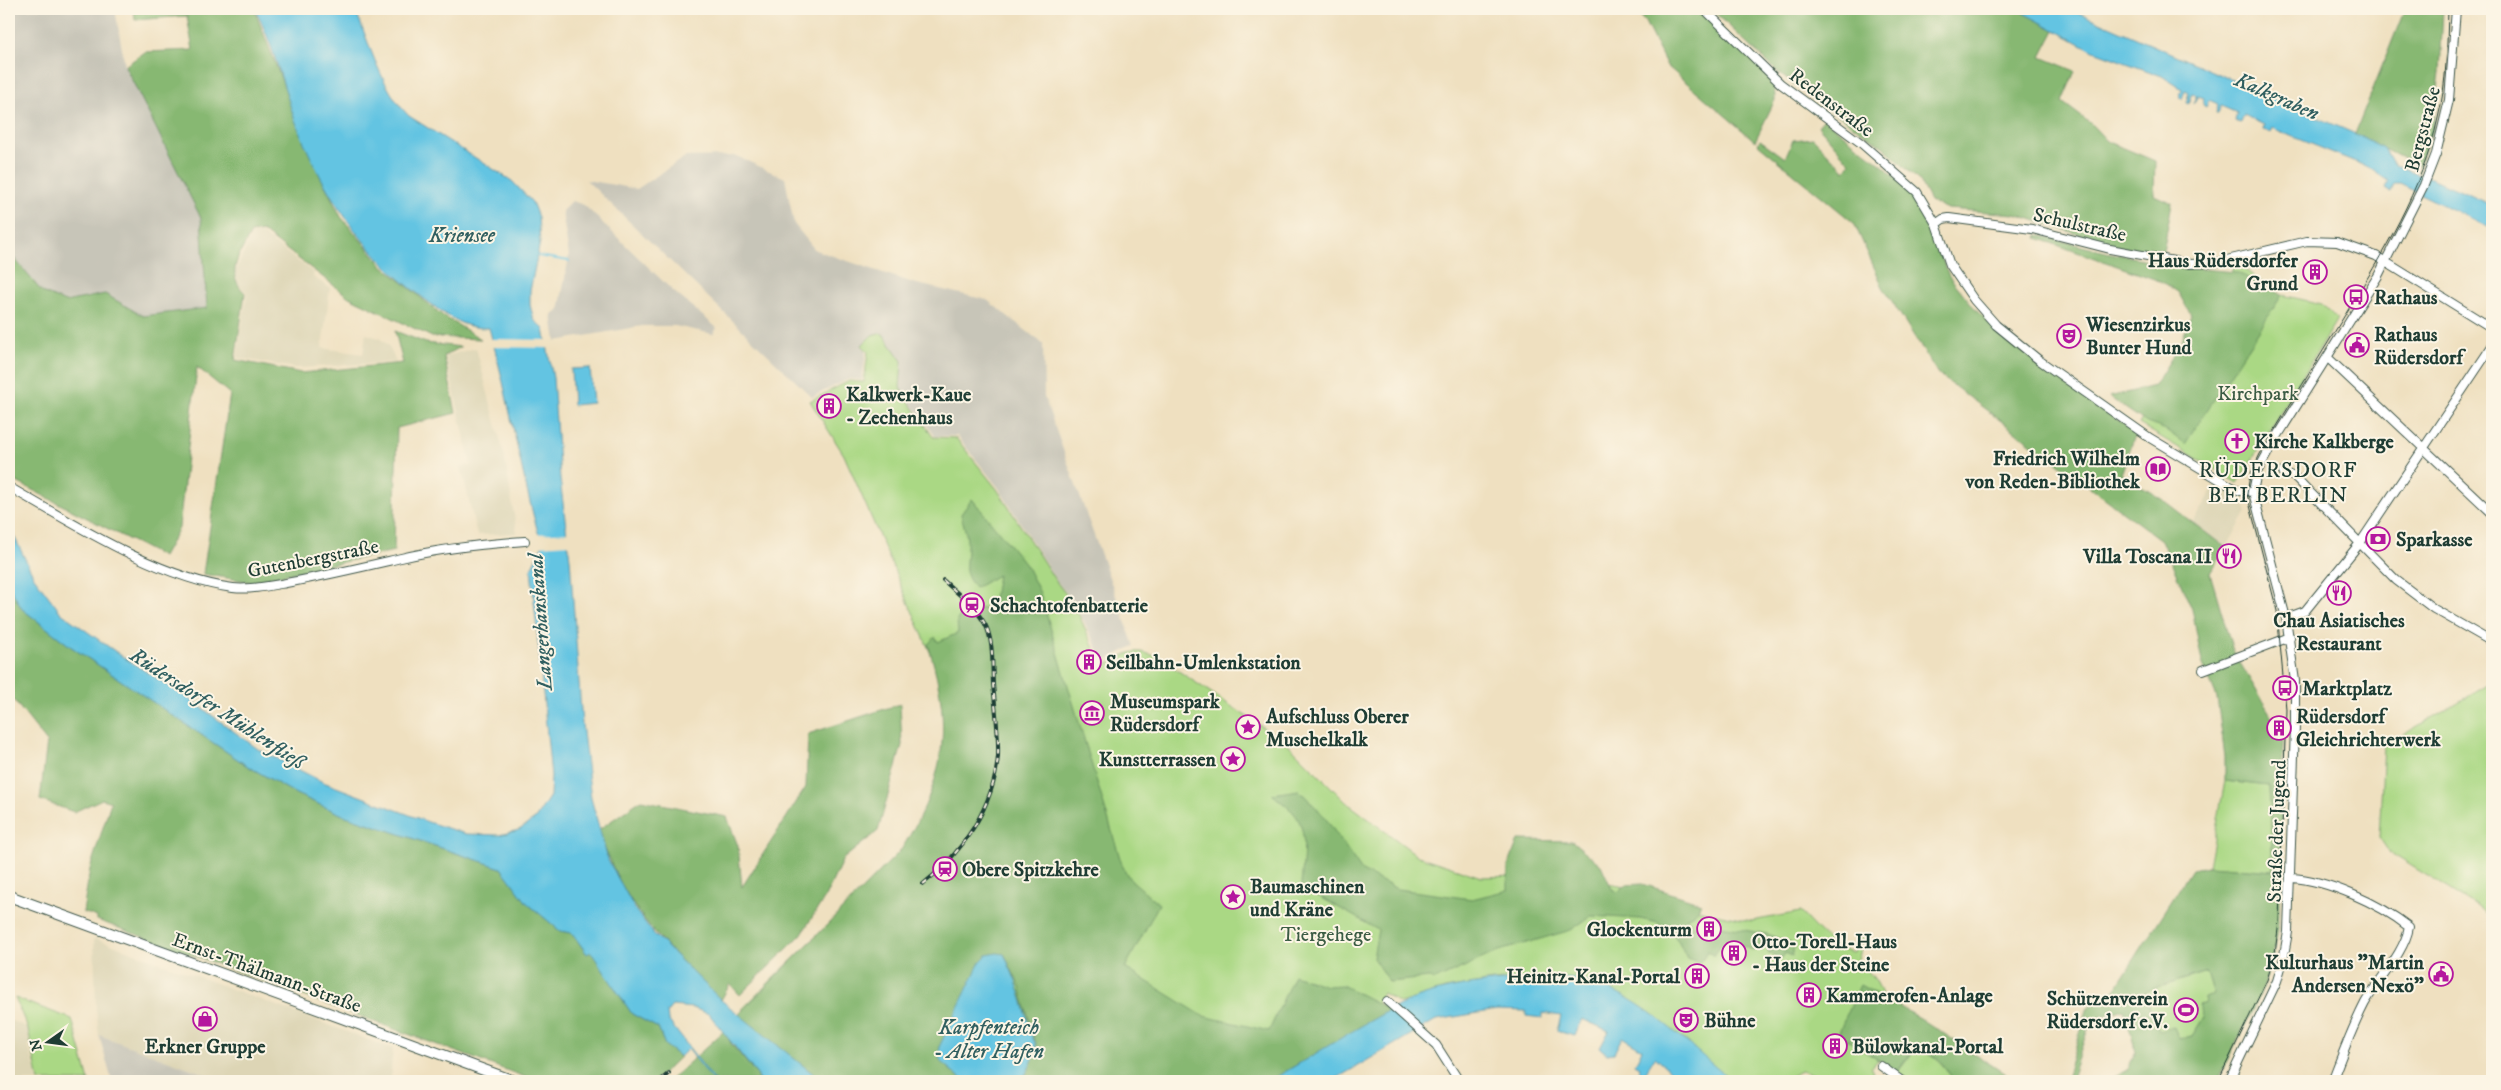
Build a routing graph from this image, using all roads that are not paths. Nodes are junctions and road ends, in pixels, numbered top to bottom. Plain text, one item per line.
1 (1704, 9) edge
2 (2456, 9) edge
3 (1936, 224) junction
4 (2385, 262) junction
5 (2492, 328) edge
6 (2492, 346) edge
7 (2327, 357) junction
8 (2424, 447) junction
9 (2282, 472) dead end
10 (9, 487) edge
11 (2253, 492) junction
12 (2492, 513) edge
13 (525, 541) dead end
14 (2360, 543) junction
15 (2286, 618) junction
16 (2290, 637) junction
17 (2492, 642) edge
18 (2203, 670) dead end
19 (2291, 878) junction
20 (9, 896) edge
21 (1387, 1001) dead end
22 (1880, 1066) dead end
23 (514, 1081) edge
24 (1459, 1081) edge
25 (1902, 1081) edge
26 (2229, 1081) edge
27 (2332, 1081) edge

1 - 3 street, Redenstraße
2 - 4 street, Bergstraße
3 - 4 street, Schulstraße
3 - 11 street
4 - 5 street, Schulstraße
4 - 7 street, Bergstraße
6 - 8 street
7 - 8 street
7 - 11 street, Bergstraße
8 - 12 street
8 - 14 street
9 - 14 street
10 - 13 street, Gutenbergstraße
11 - 15 street, Straße der Jugend
14 - 15 street
14 - 17 street
15 - 16 street, Straße der Jugend
16 - 18 street
16 - 19 street, Straße der Jugend
19 - 26 street, Straße der Jugend
19 - 27 street
20 - 23 main road, Ernst-Thälmann-Straße
21 - 24 street
22 - 25 street

